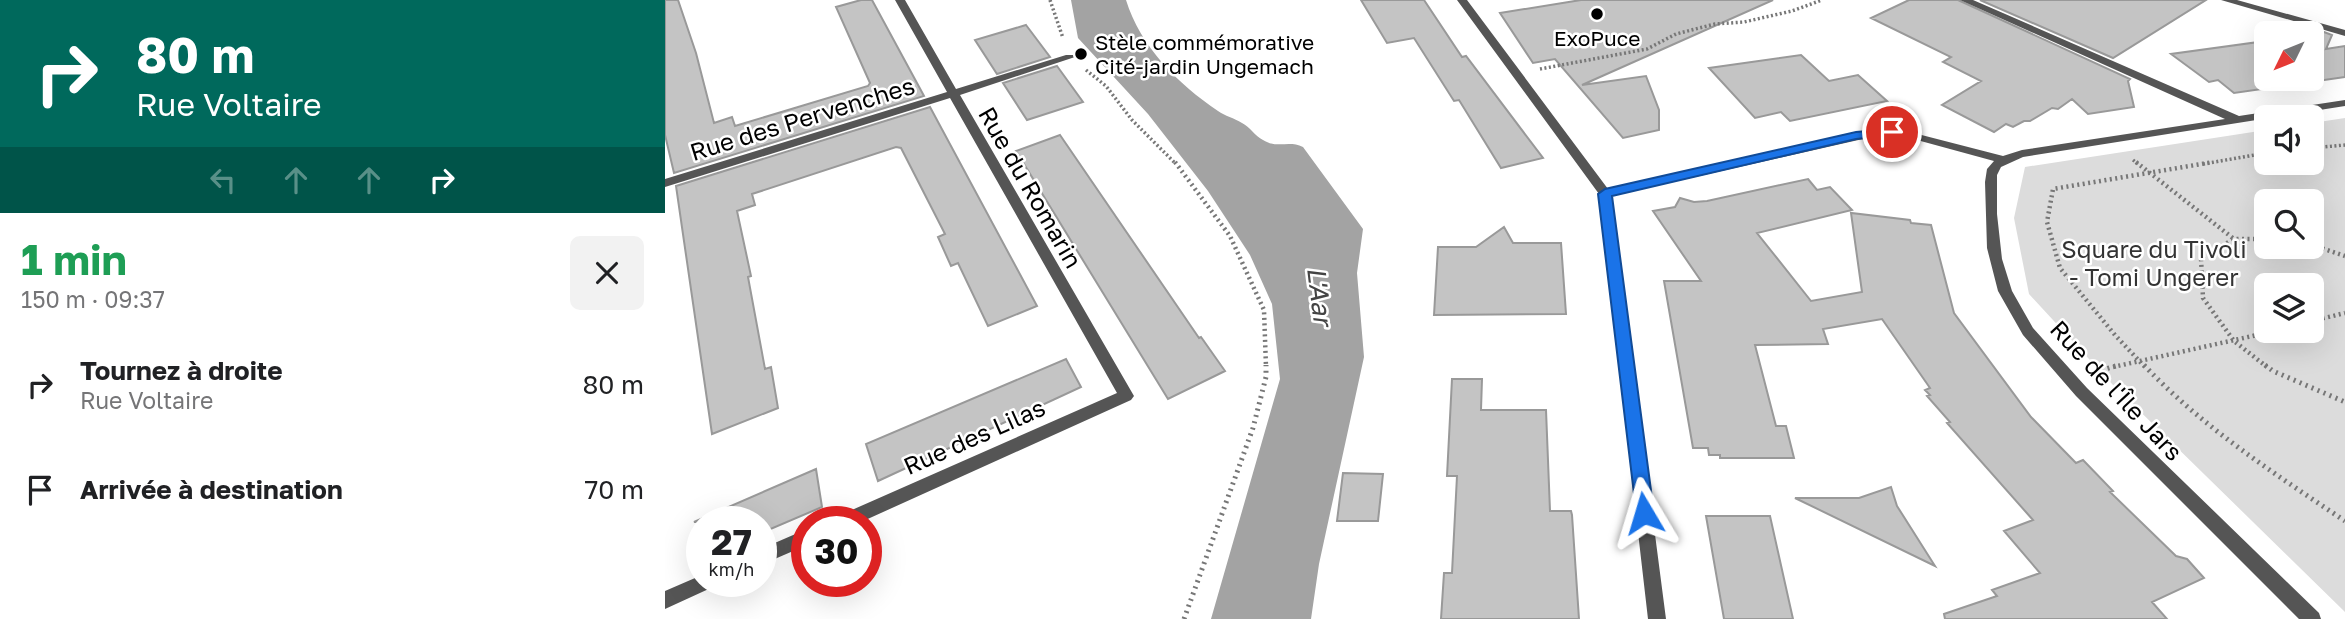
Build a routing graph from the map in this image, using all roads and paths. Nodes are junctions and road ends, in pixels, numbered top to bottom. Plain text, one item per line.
1 (899, 0) edge
2 (1050, 0) edge
3 (1462, 0) edge
4 (1822, 0) edge
5 (1965, 0) edge
6 (2226, 0) edge
7 (2345, 33) edge
8 (1070, 57) junction
9 (1515, 73) junction
10 (952, 93) junction
11 (2345, 103) edge
12 (2238, 120) junction
13 (2345, 145) edge
14 (2324, 147) edge
15 (2254, 155) edge
16 (2001, 159) junction
17 (2131, 159) dead end
18 (2149, 173) junction
19 (665, 183) edge
20 (1605, 194) junction
21 (2254, 239) edge
22 (2234, 240) junction
23 (2324, 249) edge
24 (2345, 256) edge
25 (2345, 313) edge
26 (2324, 318) edge
27 (2254, 336) edge
28 (2234, 341) junction
29 (2138, 358) junction
30 (2077, 388) junction
31 (1126, 396) joint
32 (2345, 402) edge
33 (878, 506) edge
34 (2345, 521) edge
35 (686, 590) edge
36 (665, 600) edge
37 (1184, 619) edge
38 (1657, 619) edge
39 (2312, 619) edge

1 - 10 street, Rue du Romarin
2 - 8 path
3 - 9 street
4 - 9 path
5 - 12 street
6 - 7 street
8 - 10 street, Rue des Pervenches
8 - 37 path
9 - 20 street
10 - 19 street, Rue des Pervenches
10 - 31 street, Rue du Romarin
11 - 12 street
12 - 16 street
13 - 14 path
15 - 18 path
16 - 20 street
16 - 30 street, Rue de l'Île Jars
17 - 18 path
18 - 22 path
18 - 29 path
20 - 38 street
21 - 22 path
22 - 28 path
23 - 24 path
25 - 26 path
27 - 28 path
28 - 29 path
28 - 32 path
29 - 30 path
29 - 34 path
30 - 39 street, Rue de l'Île Jars
31 - 33 street, Rue des Lilas
35 - 36 street

